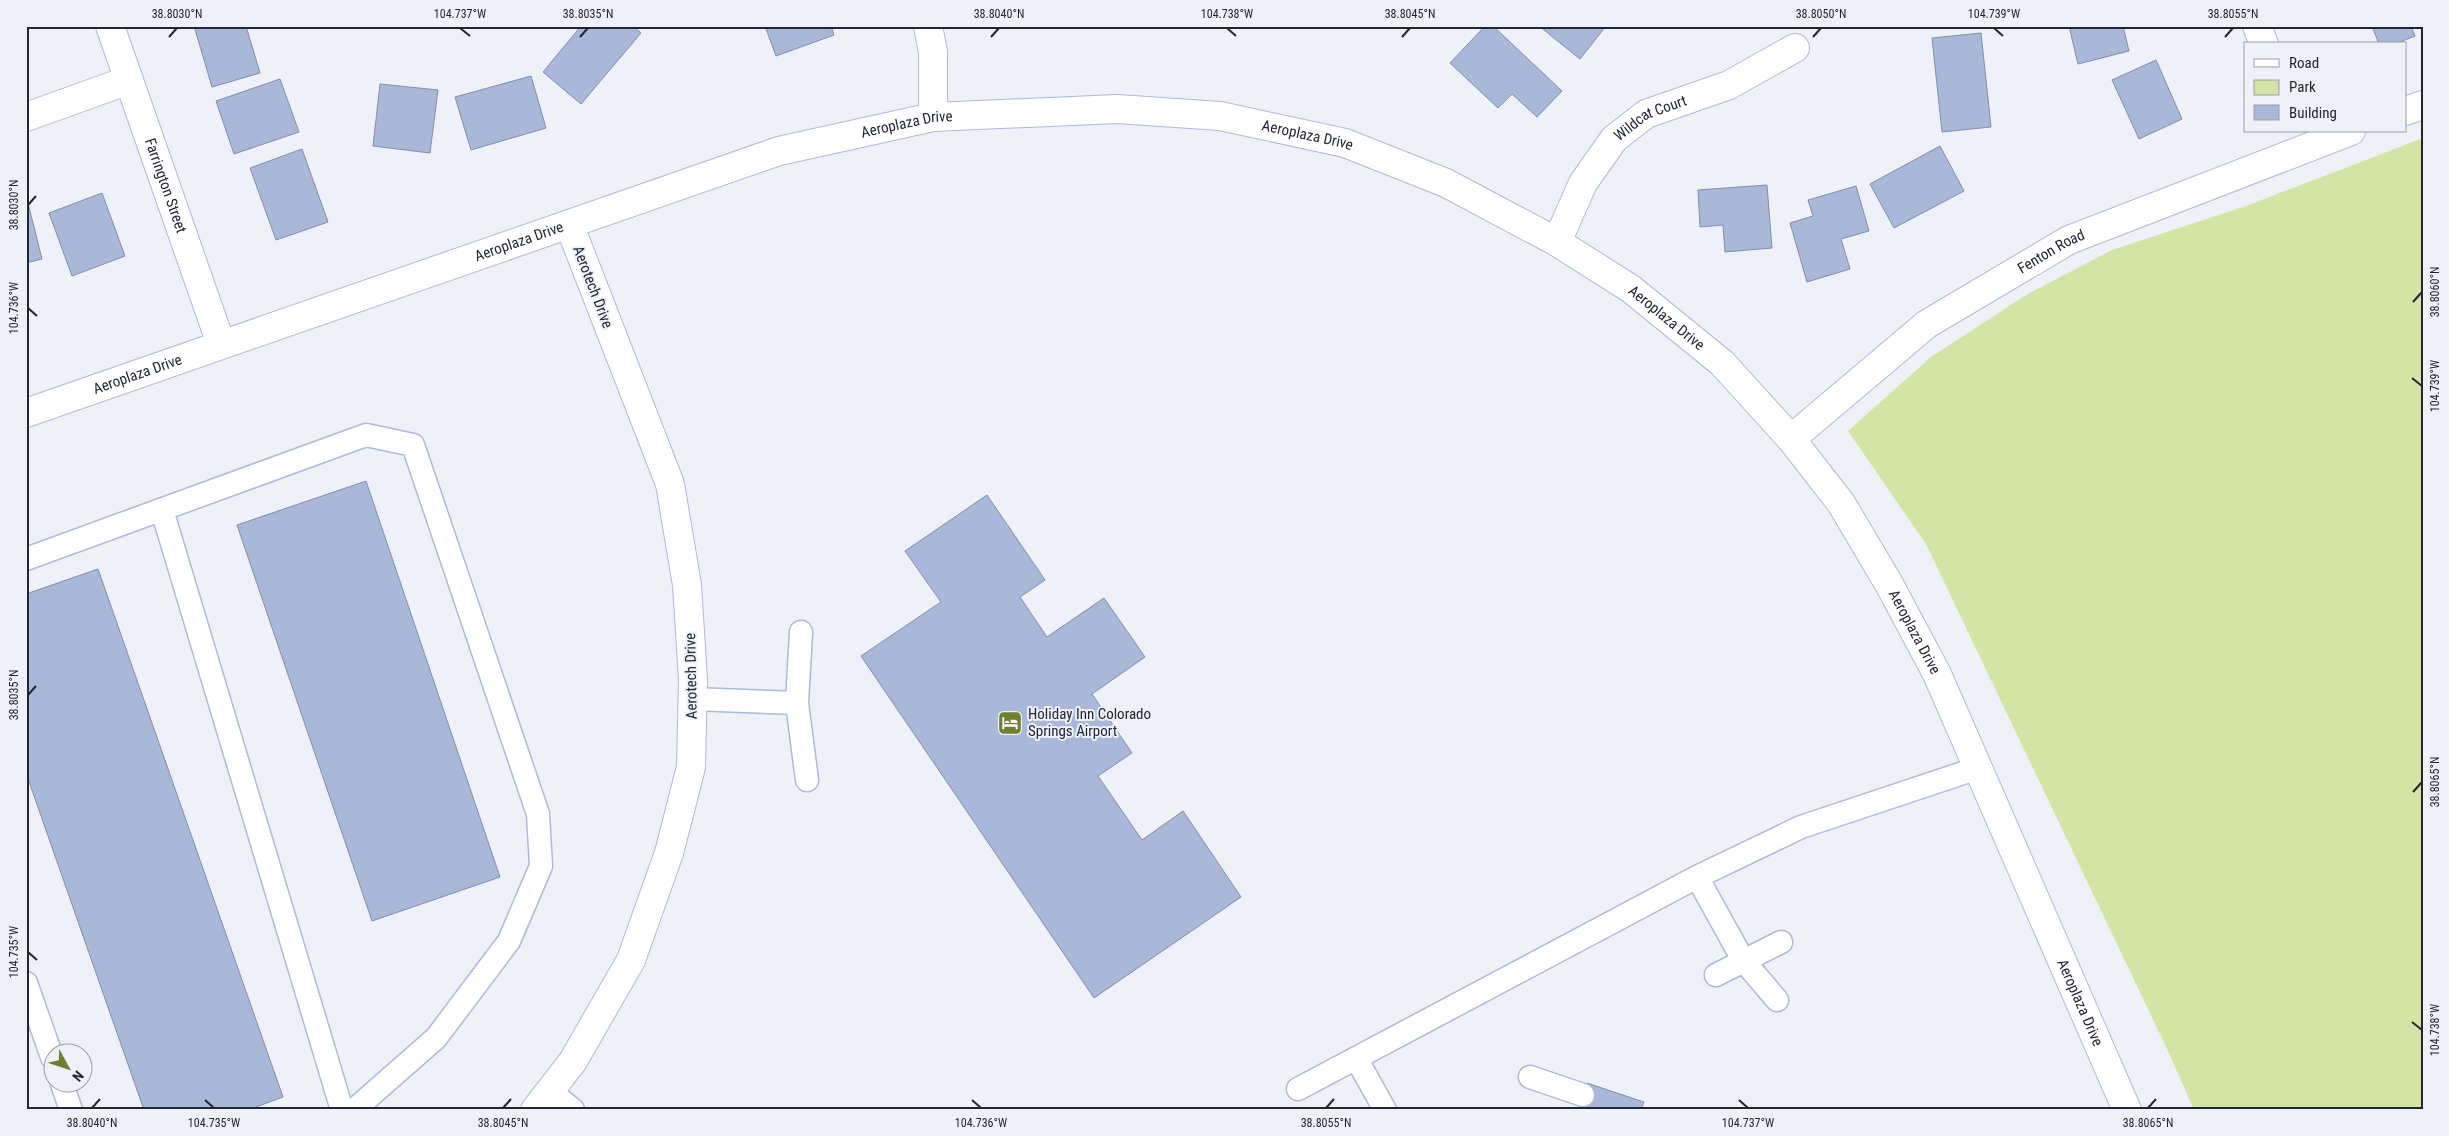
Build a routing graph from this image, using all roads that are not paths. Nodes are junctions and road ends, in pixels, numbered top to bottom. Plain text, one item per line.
1 (110, 26) edge
2 (928, 26) edge
3 (2257, 26) edge
4 (2263, 42) edge
5 (1795, 48) dead end
6 (129, 80) junction
7 (2423, 105) edge
8 (2406, 111) edge
9 (26, 117) edge
10 (933, 117) junction
11 (2346, 132) edge
12 (2302, 140) edge
13 (569, 224) junction
14 (1557, 242) junction
15 (221, 344) junction
16 (26, 413) edge
17 (1791, 439) junction
18 (162, 510) junction
19 (26, 560) edge
20 (801, 632) dead end
21 (693, 699) junction
22 (797, 703) junction
23 (1978, 768) junction
24 (807, 780) dead end
25 (1697, 877) junction
26 (1781, 942) dead end
27 (1743, 960) junction
28 (1716, 975) dead end
29 (26, 983) edge
30 (1777, 1000) dead end
31 (47, 1044) edge
32 (1356, 1058) junction
33 (1530, 1077) dead end
34 (1298, 1089) dead end
35 (65, 1094) edge
36 (1583, 1095) dead end
37 (542, 1100) edge
38 (71, 1110) edge
39 (342, 1110) edge
40 (354, 1110) edge
41 (573, 1110) edge
42 (1385, 1110) edge
43 (2127, 1110) edge

1 - 6 street, Farrington Street
2 - 10 street
3 - 4 street
5 - 14 street, Wildcat Court
6 - 9 street
6 - 15 street, Farrington Street
7 - 8 street
10 - 13 street, Aeroplaza Drive
10 - 14 street, Aeroplaza Drive
11 - 12 street, Fenton Road
12 - 17 street, Fenton Road
13 - 15 street, Aeroplaza Drive
13 - 21 street, Aerotech Drive
14 - 17 street, Aeroplaza Drive
15 - 16 street, Aeroplaza Drive
17 - 23 street, Aeroplaza Drive
18 - 19 lane
18 - 39 lane
18 - 40 lane
20 - 22 lane
21 - 22 lane
21 - 37 street, Aerotech Drive
22 - 24 lane
23 - 25 lane
23 - 43 street, Aeroplaza Drive
25 - 27 lane
25 - 32 lane
26 - 27 lane
27 - 28 lane
27 - 30 lane
29 - 31 lane
32 - 34 lane
32 - 42 lane
33 - 36 lane
35 - 38 lane
37 - 41 lane

